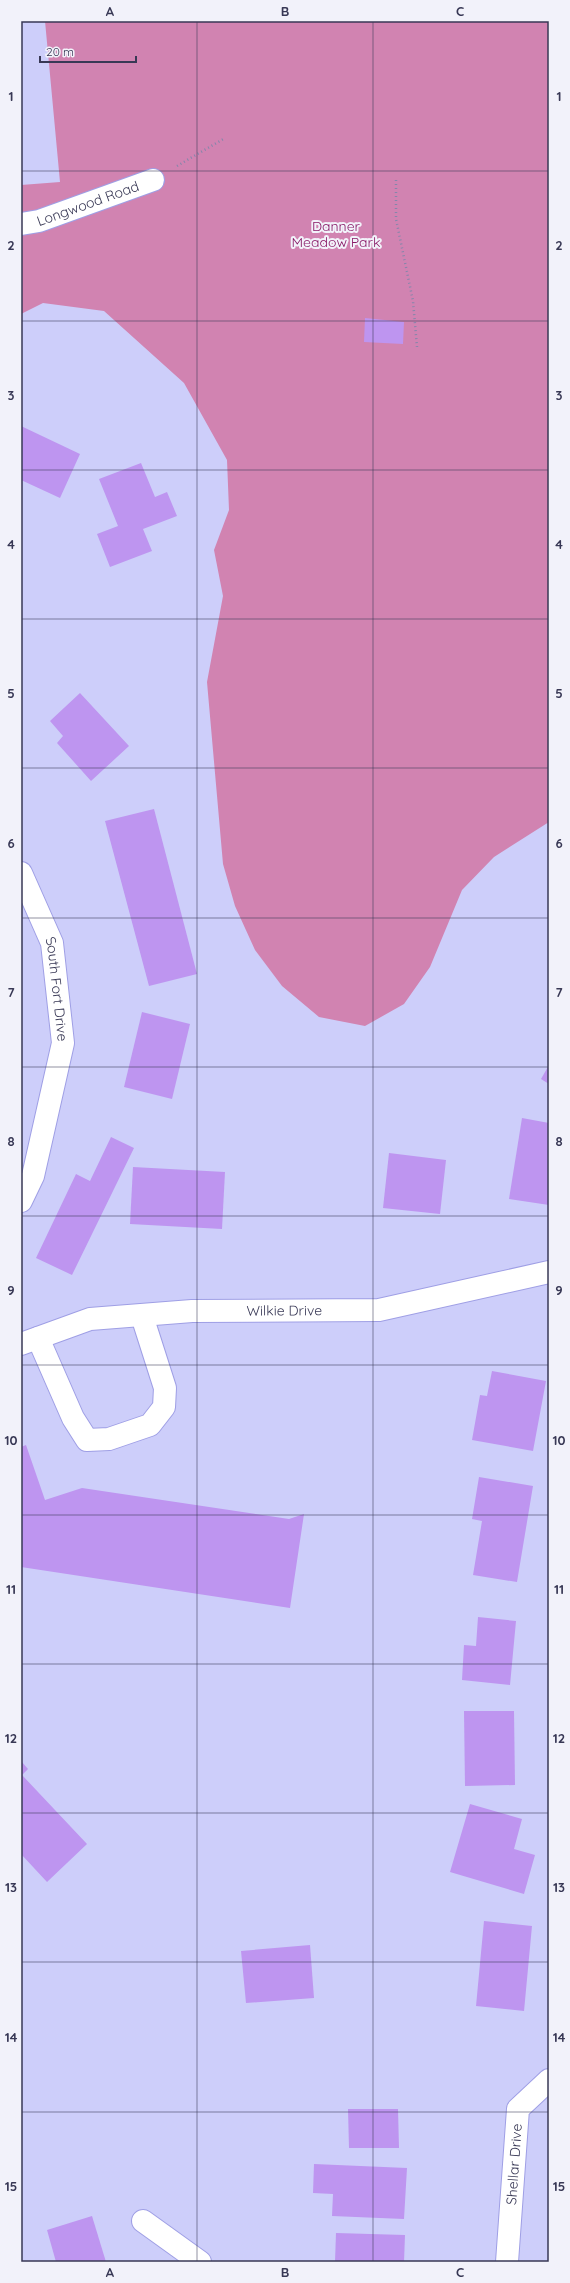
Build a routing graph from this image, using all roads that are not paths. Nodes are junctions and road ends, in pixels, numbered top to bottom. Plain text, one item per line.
1 (153, 180) road end
2 (21, 224) edge
3 (21, 873) edge
4 (21, 1201) edge
5 (549, 1272) edge
6 (142, 1316) junction
7 (30, 1341) edge
8 (549, 2080) edge
9 (143, 2221) dead end
10 (200, 2262) edge
11 (507, 2262) edge

1 - 2 street, Longwood Road
3 - 4 street, South Fort Drive
5 - 6 street, Wilkie Drive
6 - 7 street, Wilkie Drive
6 - 7 street
8 - 11 street, Shellar Drive
9 - 10 street

